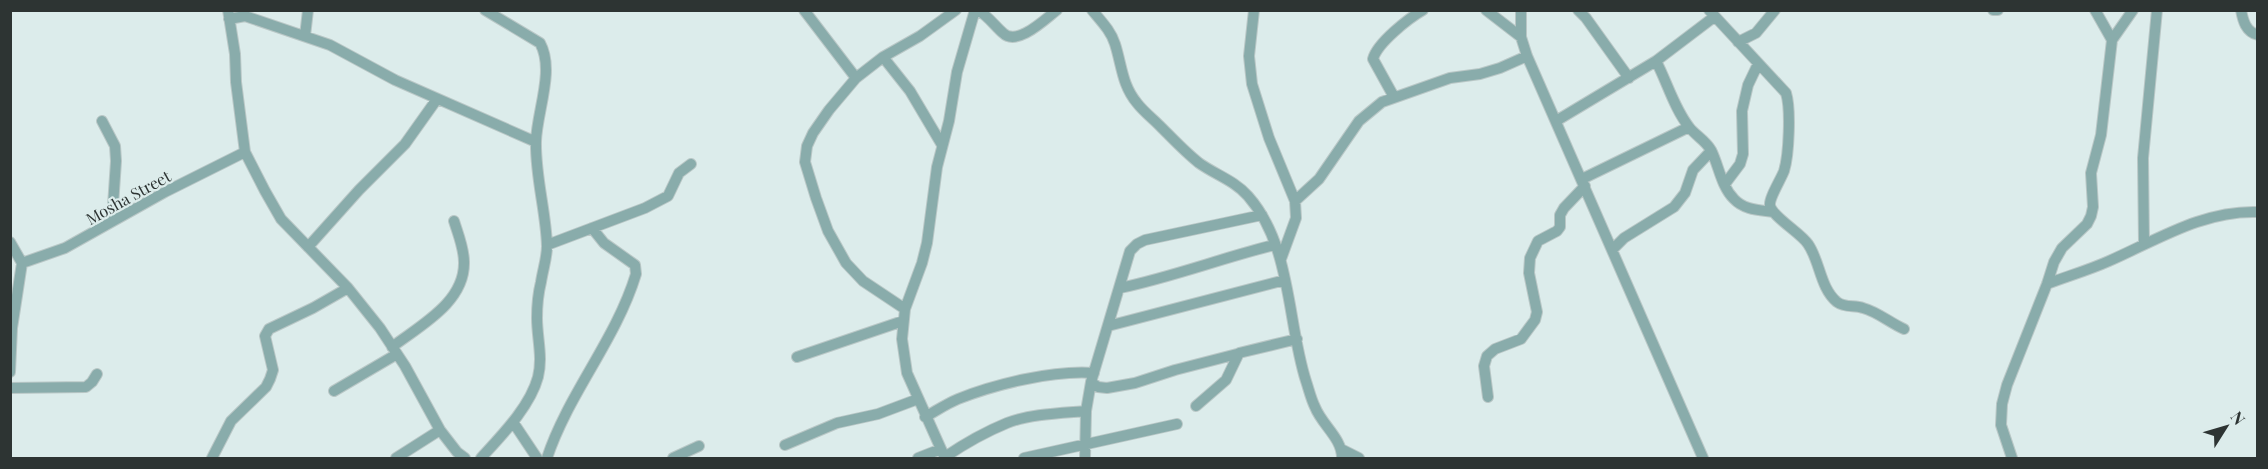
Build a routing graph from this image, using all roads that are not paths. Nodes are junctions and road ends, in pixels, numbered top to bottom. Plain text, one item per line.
1 (308, 10) edge
2 (485, 10) edge
3 (804, 10) edge
4 (956, 10) edge
5 (977, 10) edge
6 (1057, 10) edge
7 (1092, 10) edge
8 (1254, 10) edge
9 (1423, 10) edge
10 (1486, 10) edge
11 (1521, 10) edge
12 (1578, 10) edge
13 (1775, 10) edge
14 (1993, 10) edge
15 (1998, 10) edge
16 (2095, 10) edge
17 (2133, 10) edge
18 (2157, 10) edge
19 (2241, 10) edge
20 (1711, 14) edge
21 (229, 15) edge
22 (1756, 33) junction
23 (2258, 35) edge
24 (305, 36) junction
25 (1521, 37) junction
26 (2112, 40) junction
27 (1738, 42) junction
28 (1527, 56) junction
29 (1750, 56) junction
30 (884, 57) junction
31 (1656, 61) junction
32 (1758, 64) junction
33 (856, 78) junction
34 (1629, 78) junction
35 (1394, 97) junction
36 (437, 99) junction
37 (1556, 120) junction
38 (102, 121) dead end
39 (1689, 127) junction
40 (536, 142) junction
41 (942, 145) junction
42 (1711, 151) junction
43 (245, 152) junction
44 (691, 164) dead end
45 (1583, 182) junction
46 (1725, 184) junction
47 (1295, 201) junction
48 (1773, 212) junction
49 (2258, 212) edge
50 (1262, 215) junction
51 (112, 221) junction
52 (454, 221) dead end
53 (591, 228) junction
54 (10, 242) edge
55 (1274, 244) junction
56 (2144, 244) junction
57 (547, 245) junction
58 (308, 247) junction
59 (1613, 249) junction
60 (1281, 259) junction
61 (22, 262) junction
62 (1285, 280) junction
63 (2047, 284) junction
64 (348, 288) junction
65 (1120, 288) junction
66 (905, 309) junction
67 (903, 321) junction
68 (1108, 326) junction
69 (1904, 329) dead end
70 (1297, 339) junction
71 (395, 351) junction
72 (1237, 354) junction
73 (797, 357) dead end
74 (10, 372) edge
75 (97, 374) dead end
76 (1093, 377) junction
77 (10, 388) edge
78 (334, 391) dead end
79 (1488, 397) dead end
80 (918, 399) junction
81 (1196, 406) dead end
82 (1086, 411) junction
83 (925, 417) junction
84 (513, 422) junction
85 (1177, 424) dead end
86 (440, 430) junction
87 (784, 444) dead end
88 (699, 446) dead end
89 (1085, 446) junction
90 (1341, 454) edge
91 (944, 455) edge
92 (212, 459) edge
93 (396, 459) edge
94 (465, 459) edge
95 (481, 459) edge
96 (537, 459) edge
97 (547, 459) edge
98 (672, 459) edge
99 (918, 459) edge
100 (1024, 459) edge
101 (1085, 459) edge
102 (1359, 459) edge
103 (1703, 459) edge
104 (2012, 459) edge

1 - 24 street
2 - 40 street
3 - 33 street
4 - 30 street
5 - 6 street
5 - 41 street
7 - 50 street
8 - 47 street
9 - 35 street
10 - 25 street
11 - 25 street
12 - 34 street
13 - 22 street
14 - 15 street
16 - 26 street
17 - 26 street
18 - 56 street
19 - 23 street
20 - 27 street
20 - 31 street
21 - 24 street
21 - 43 street
22 - 27 street
22 - 29 street
24 - 36 street
25 - 28 street
26 - 63 street
27 - 29 street
28 - 35 street
28 - 37 street
29 - 32 street
30 - 33 street
30 - 41 street
31 - 34 street
31 - 39 street
32 - 46 street
32 - 48 street
33 - 66 street
34 - 37 street
35 - 47 street
36 - 40 street
36 - 58 street
37 - 45 street
38 - 51 street
39 - 42 street
39 - 45 street
40 - 57 street
41 - 66 street
42 - 46 street
42 - 59 street
43 - 51 street, Mosha Street
43 - 58 street
44 - 53 street
45 - 59 street
45 - 79 street
46 - 48 street
47 - 60 street
48 - 69 street
49 - 56 street
50 - 55 street
50 - 65 street
51 - 61 street, Mosha Street
52 - 71 street
53 - 57 street
53 - 97 street
54 - 61 street
55 - 60 street
55 - 65 street
56 - 63 street
57 - 84 street
58 - 64 street
59 - 103 street
60 - 62 street
61 - 74 street
62 - 68 street
62 - 70 street
63 - 104 street
64 - 71 street
64 - 92 street
65 - 68 street
66 - 67 street
67 - 73 street
67 - 80 street
68 - 76 street
70 - 72 street
70 - 90 street
71 - 78 street
71 - 86 street
72 - 76 street
72 - 81 street
75 - 77 street
76 - 82 street
76 - 83 street
80 - 83 street
80 - 87 street
82 - 89 street
82 - 91 street
83 - 91 street
84 - 95 street
84 - 96 street
85 - 89 street
86 - 93 street
86 - 94 street
88 - 98 street
89 - 100 street
89 - 101 street
90 - 102 street
91 - 99 street

